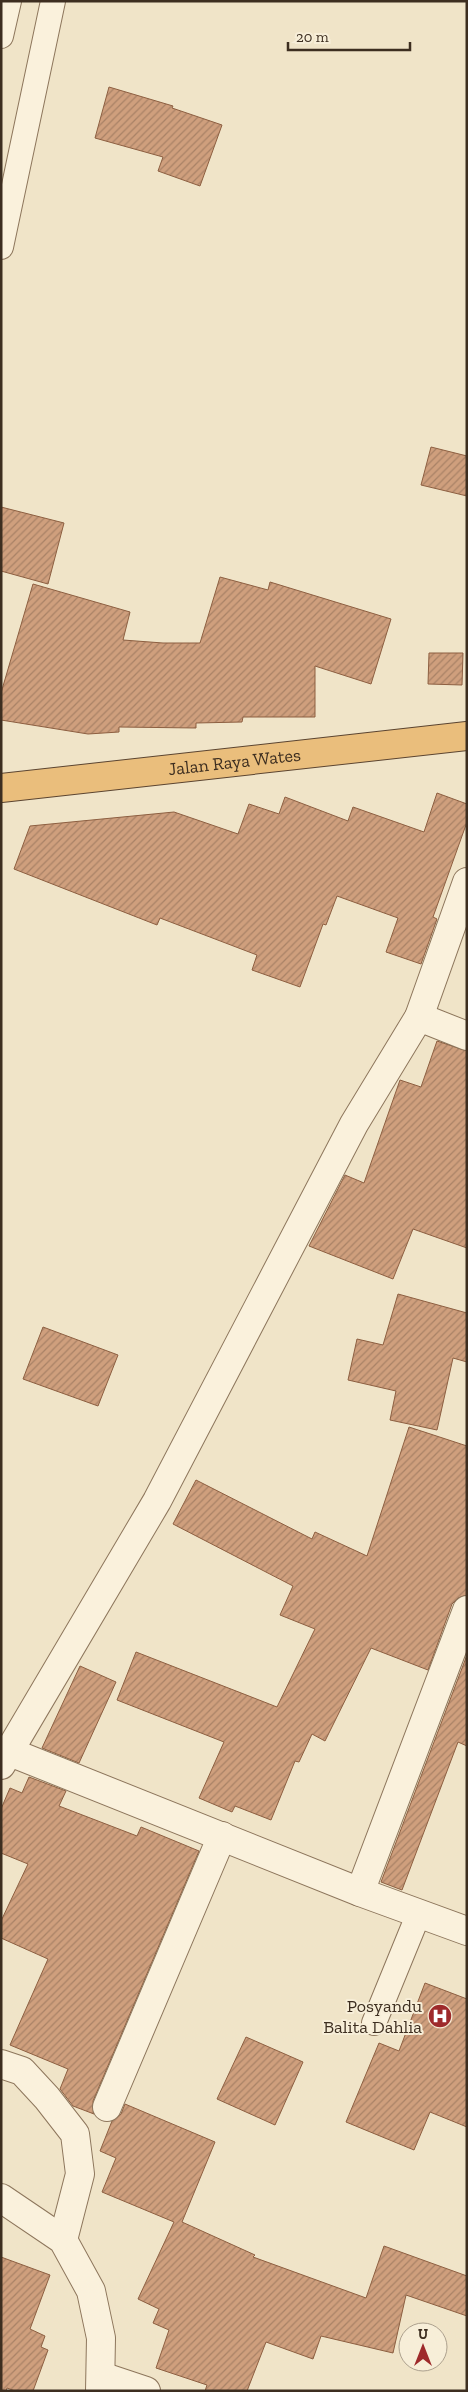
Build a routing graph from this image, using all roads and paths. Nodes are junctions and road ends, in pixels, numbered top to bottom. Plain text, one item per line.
1 (8, 1) edge
2 (53, 1) edge
3 (1, 36) edge
4 (1, 247) edge
5 (467, 736) edge
6 (1, 788) edge
7 (467, 882) edge
8 (419, 1017) junction
9 (467, 1036) edge
10 (467, 1610) edge
11 (5, 1758) edge
12 (222, 1836) junction
13 (360, 1892) junction
14 (419, 1913) junction
15 (467, 1931) edge
16 (374, 2023) dead end
17 (1, 2064) edge
18 (107, 2107) dead end
19 (1, 2198) edge
20 (63, 2240) junction
21 (100, 2383) edge
22 (146, 2391) edge

1 - 3 lane
2 - 4 lane
5 - 6 highway, Jalan Raya Wates
7 - 8 street
8 - 9 street
8 - 11 street
10 - 13 street
11 - 12 street
12 - 13 street
12 - 18 street
13 - 14 street
14 - 15 street
14 - 16 lane
17 - 20 street
19 - 20 street
20 - 21 street
21 - 22 street

